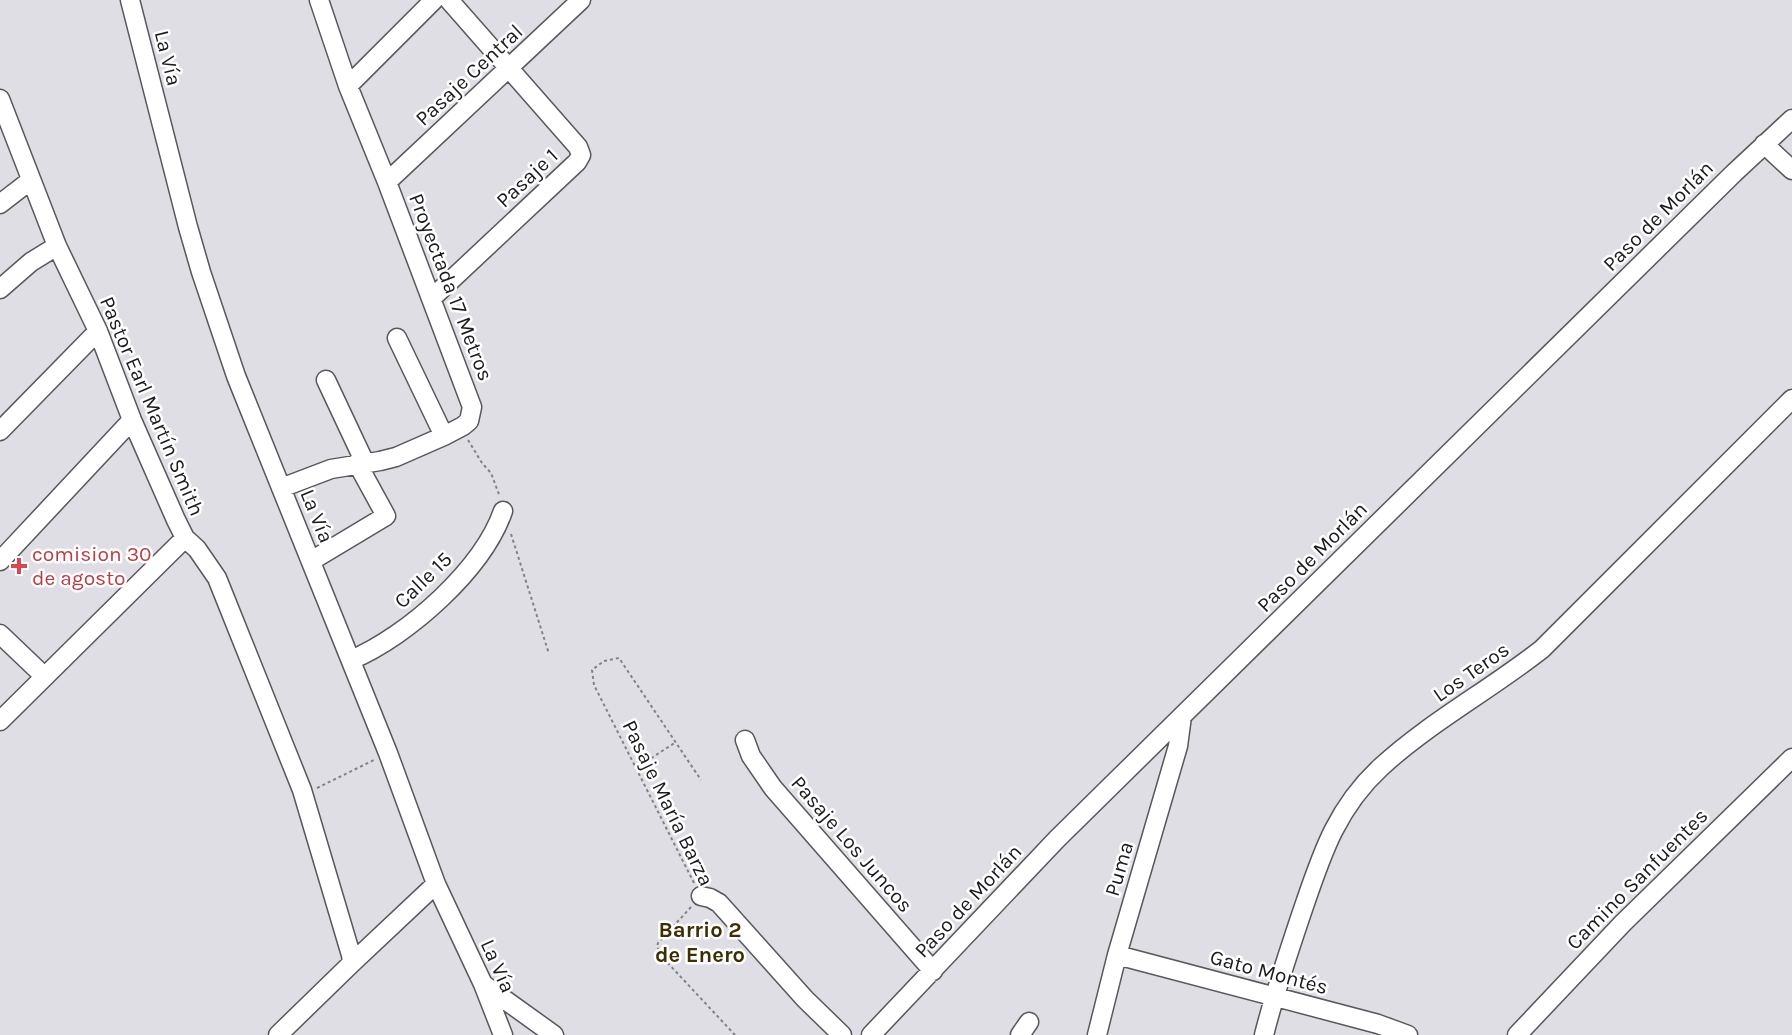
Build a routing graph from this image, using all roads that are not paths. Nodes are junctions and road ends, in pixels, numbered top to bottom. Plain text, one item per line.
1 (130, 0) edge
2 (319, 0) edge
3 (434, 0) edge
4 (449, 0) edge
5 (581, 0) edge
6 (510, 69) junction
7 (348, 86) junction
8 (0, 99) edge
9 (1792, 119) edge
10 (5, 128) edge
11 (1764, 144) junction
12 (1792, 170) edge
13 (31, 180) junction
14 (387, 182) junction
15 (0, 204) edge
16 (57, 246) junction
17 (0, 289) edge
18 (432, 298) junction
19 (98, 331) junction
20 (397, 338) dead end
21 (326, 381) dead end
22 (1792, 399) edge
23 (132, 420) junction
24 (0, 431) edge
25 (444, 436) junction
26 (361, 463) junction
27 (281, 488) junction
28 (503, 511) road end
29 (185, 537) junction
30 (0, 561) edge
31 (311, 561) junction
32 (0, 634) edge
33 (351, 660) junction
34 (44, 676) junction
35 (1182, 716) junction
36 (0, 721) edge
37 (745, 740) dead end
38 (1792, 758) edge
39 (436, 884) junction
40 (701, 896) road end
41 (1117, 955) junction
42 (352, 963) junction
43 (933, 971) junction
44 (483, 984) junction
45 (1274, 997) junction
46 (278, 1035) edge
47 (503, 1035) edge
48 (554, 1035) edge
49 (842, 1035) edge
50 (871, 1035) edge
51 (1097, 1035) edge
52 (1264, 1035) edge
53 (1408, 1035) edge
54 (1517, 1035) edge

1 - 27 street, La Vía
2 - 7 street, Proyectada 17 Metros
3 - 7 street
4 - 6 street, Pasaje 1
5 - 6 street, Pasaje Central
6 - 14 street, Pasaje Central
6 - 18 street, Pasaje 1
7 - 14 street, Proyectada 17 Metros
8 - 10 street, Pastor Earl Martín Smith
9 - 11 street, Paso de Morlán
10 - 13 street, Pastor Earl Martín Smith
11 - 12 street
11 - 35 street, Paso de Morlán
13 - 15 street
13 - 16 street, Pastor Earl Martín Smith
14 - 18 street, Proyectada 17 Metros
16 - 17 street
16 - 19 street, Pastor Earl Martín Smith
18 - 25 street, Proyectada 17 Metros
19 - 23 street, Pastor Earl Martín Smith
19 - 24 street
20 - 25 street
21 - 26 street
22 - 45 street, Los Teros
23 - 29 street, Pastor Earl Martín Smith
23 - 30 street
25 - 26 street
26 - 27 street
26 - 31 street
27 - 31 street, La Vía
28 - 33 street, Calle 15
29 - 34 street
29 - 42 street, Pastor Earl Martín Smith
31 - 33 street, La Vía
32 - 34 street
33 - 39 street, La Vía
34 - 36 street
35 - 41 street, Puma
35 - 43 street, Paso de Morlán
37 - 43 street, Pasaje Los Juncos
38 - 54 street, Camino Sanfuentes
39 - 42 street
39 - 44 street, La Vía
40 - 49 street
41 - 45 street, Gato Montés
41 - 51 street, Puma
42 - 46 street
43 - 50 street, Paso de Morlán
44 - 47 street, La Vía
44 - 48 street
45 - 52 street, Los Teros
45 - 53 street, Gato Montés

